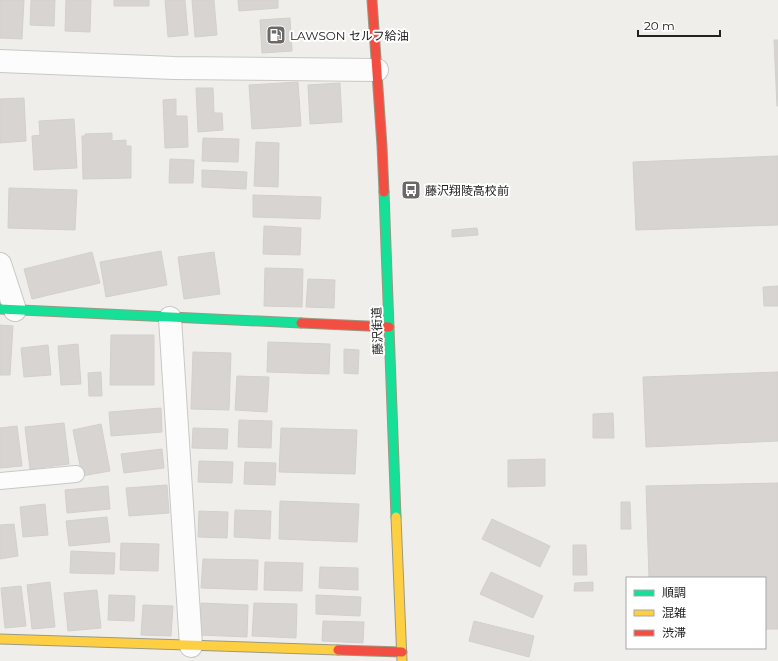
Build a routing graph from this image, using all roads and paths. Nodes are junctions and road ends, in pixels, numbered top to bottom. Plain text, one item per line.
1 (372, 0) edge
2 (0, 61) edge
3 (377, 70) junction
4 (0, 264) edge
5 (8, 310) edge
6 (170, 318) junction
7 (389, 327) junction
8 (76, 474) dead end
9 (0, 481) edge
10 (0, 639) edge
11 (191, 646) junction
12 (402, 657) edge

1 - 3 main road, 藤沢街道
2 - 3 street
3 - 7 main road, 藤沢街道
4 - 5 street
5 - 6 main road
6 - 7 main road
6 - 11 street
7 - 12 main road, 藤沢街道
8 - 9 lane
10 - 11 main road
11 - 12 main road

